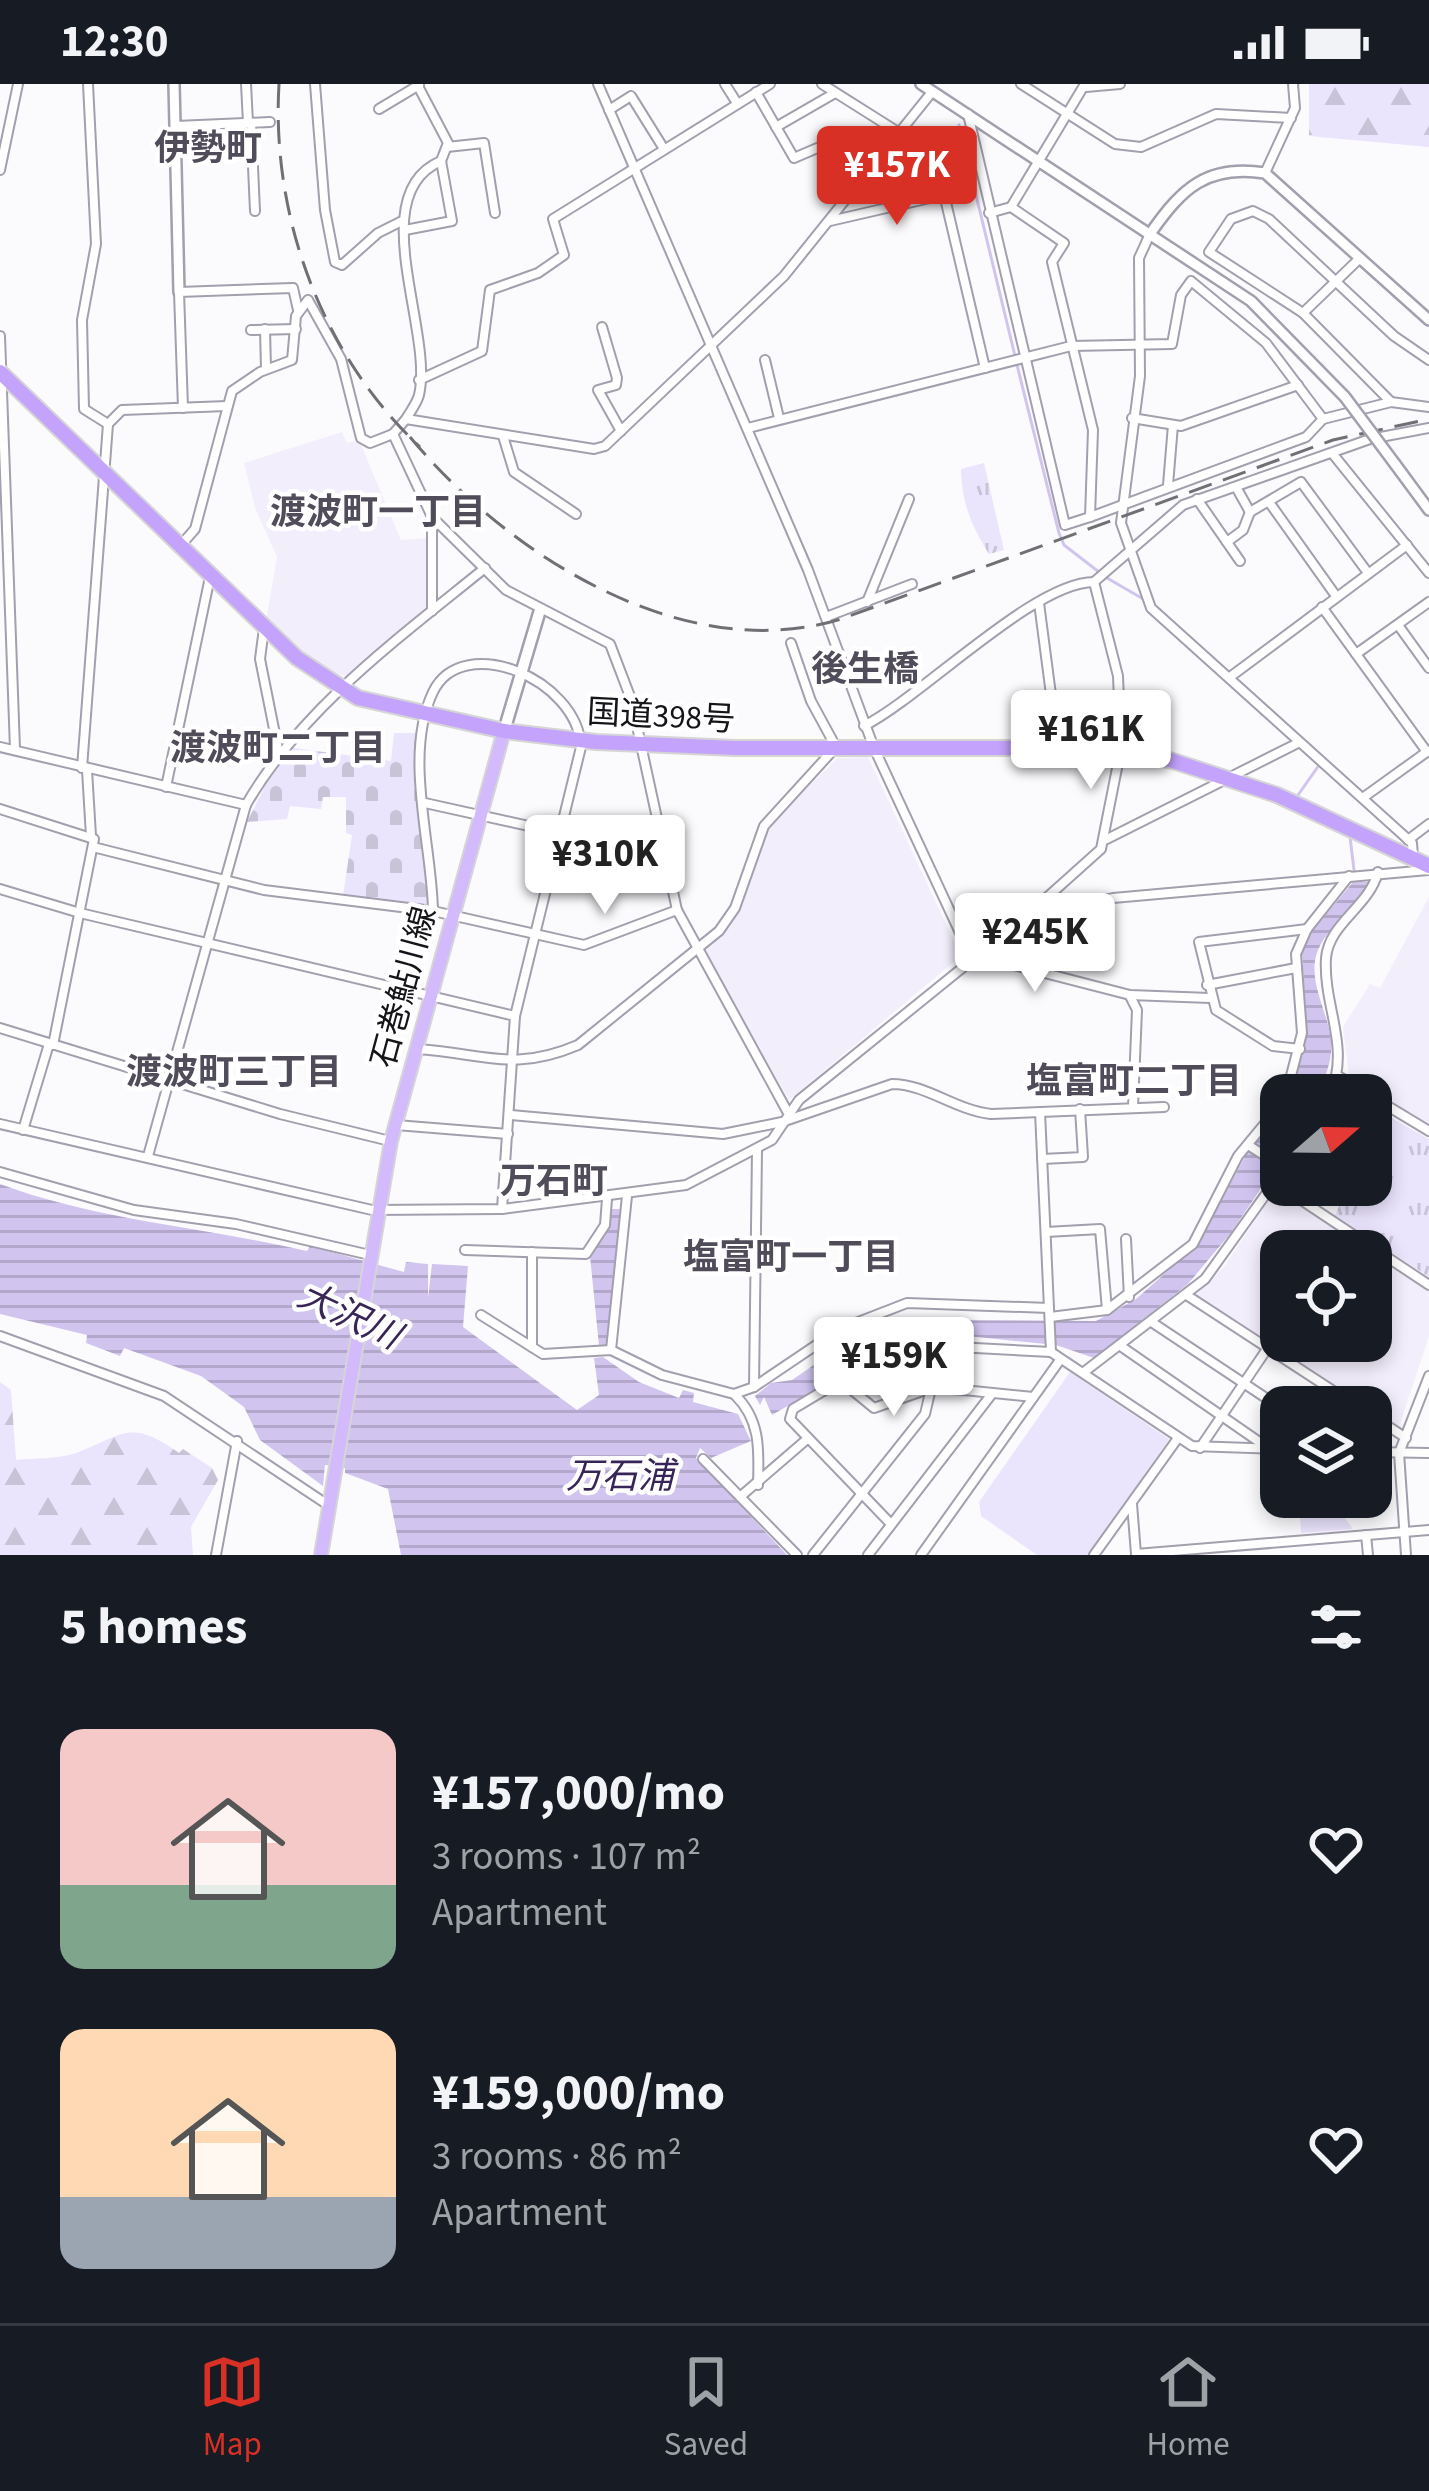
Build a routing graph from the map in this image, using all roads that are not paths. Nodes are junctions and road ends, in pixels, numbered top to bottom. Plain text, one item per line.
1 (17, 84) edge
2 (88, 84) edge
3 (174, 84) edge
4 (246, 84) edge
5 (315, 84) edge
6 (598, 84) edge
7 (725, 84) edge
8 (770, 84) edge
9 (822, 84) edge
10 (920, 84) edge
11 (1021, 84) edge
12 (1120, 84) edge
13 (1293, 84) edge
14 (420, 85) edge
15 (1085, 85) edge
16 (935, 88) edge
17 (756, 92) junction
18 (835, 92) junction
19 (737, 104) junction
20 (379, 110) dead end
21 (609, 110) junction
22 (968, 114) junction
23 (1068, 115) junction
24 (1291, 118) junction
25 (270, 122) dead end
26 (249, 123) junction
27 (176, 126) junction
28 (776, 127) junction
29 (898, 132) junction
30 (447, 147) junction
31 (665, 149) junction
32 (441, 161) junction
33 (1040, 162) junction
34 (633, 168) junction
35 (870, 168) junction
36 (0, 170) edge
37 (1265, 173) junction
38 (956, 192) dead end
39 (944, 194) junction
40 (1011, 207) junction
41 (254, 211) dead end
42 (495, 213) dead end
43 (989, 213) junction
44 (829, 222) junction
45 (405, 225) junction
46 (1150, 234) junction
47 (1358, 259) junction
48 (1334, 281) junction
49 (179, 292) junction
50 (298, 312) junction
51 (1303, 313) junction
52 (1429, 320) edge
53 (602, 327) dead end
54 (265, 329) junction
55 (296, 329) junction
56 (251, 330) dead end
57 (0, 336) edge
58 (1071, 346) junction
59 (1139, 346) junction
60 (711, 347) junction
61 (1025, 358) junction
62 (765, 360) dead end
63 (1429, 360) edge
64 (985, 368) junction
65 (266, 369) junction
66 (0, 373) edge
67 (419, 380) junction
68 (1298, 385) junction
69 (1391, 402) junction
70 (227, 406) junction
71 (1429, 407) edge
72 (183, 408) junction
73 (779, 418) junction
74 (1132, 418) junction
75 (406, 419) junction
76 (1323, 419) junction
77 (108, 424) junction
78 (1173, 425) junction
79 (747, 428) junction
80 (1429, 428) edge
81 (621, 431) junction
82 (392, 434) junction
83 (502, 436) junction
84 (1331, 452) junction
85 (103, 472) junction
86 (1272, 473) junction
87 (1168, 484) junction
88 (1236, 487) junction
89 (1286, 491) junction
90 (908, 499) dead end
91 (1197, 499) junction
92 (1270, 502) junction
93 (3, 504) edge
94 (1122, 508) junction
95 (1429, 510) edge
96 (1250, 512) junction
97 (576, 514) dead end
98 (431, 517) junction
99 (1090, 517) junction
100 (1227, 542) junction
101 (1407, 545) junction
102 (180, 546) junction
103 (1128, 549) junction
104 (1240, 561) dead end
105 (485, 568) junction
106 (1367, 573) junction
107 (1429, 573) edge
108 (211, 575) junction
109 (1099, 577) junction
110 (912, 584) dead end
111 (1336, 596) junction
112 (866, 602) junction
113 (1429, 602) edge
114 (1039, 603) junction
115 (1322, 607) junction
116 (540, 610) junction
117 (432, 611) junction
118 (826, 617) junction
119 (1398, 626) junction
120 (265, 628) junction
121 (791, 643) dead end
122 (1356, 654) junction
123 (1429, 668) edge
124 (521, 674) junction
125 (1232, 674) junction
126 (342, 691) junction
127 (426, 716) junction
128 (864, 726) junction
129 (504, 731) junction
130 (581, 740) junction
131 (1298, 743) junction
132 (639, 744) junction
133 (0, 747) edge
134 (836, 747) junction
135 (874, 748) junction
136 (1058, 748) junction
137 (15, 749) junction
138 (1428, 751) edge
139 (1121, 753) junction
140 (280, 756) junction
141 (84, 769) junction
142 (1232, 778) junction
143 (166, 787) junction
144 (1364, 797) junction
145 (424, 803) junction
146 (246, 806) junction
147 (0, 809) edge
148 (479, 818) junction
149 (1429, 824) edge
150 (658, 825) junction
151 (91, 836) junction
152 (560, 837) junction
153 (1105, 839) junction
154 (1408, 840) junction
155 (93, 847) junction
156 (1413, 858) junction
157 (1429, 868) edge
158 (1378, 872) junction
159 (1349, 875) junction
160 (225, 880) junction
161 (0, 889) edge
162 (77, 910) junction
163 (677, 910) junction
164 (433, 911) junction
165 (451, 917) junction
166 (1024, 918) junction
167 (1307, 929) junction
168 (533, 938) junction
169 (211, 942) junction
170 (697, 950) junction
171 (972, 959) junction
172 (1296, 968) junction
173 (1207, 985) junction
174 (430, 994) junction
175 (1130, 995) junction
176 (1210, 998) junction
177 (514, 1016) junction
178 (0, 1028) edge
179 (51, 1044) junction
180 (415, 1049) junction
181 (1300, 1049) junction
182 (515, 1063) junction
183 (1292, 1074) edge
184 (1339, 1074) edge
185 (171, 1082) junction
186 (1133, 1107) junction
187 (1164, 1107) dead end
188 (1392, 1108) edge
189 (1080, 1109) junction
190 (787, 1112) junction
191 (1040, 1112) junction
192 (511, 1114) junction
193 (782, 1122) junction
194 (0, 1124) edge
195 (396, 1125) junction
196 (23, 1130) junction
197 (1260, 1130) edge
198 (1429, 1131) edge
199 (508, 1135) junction
200 (392, 1141) junction
201 (1248, 1145) junction
202 (757, 1148) junction
203 (1260, 1154) edge
204 (148, 1156) junction
205 (1042, 1159) junction
206 (0, 1172) edge
207 (627, 1196) junction
208 (607, 1198) junction
209 (1260, 1204) edge
210 (1309, 1206) edge
211 (378, 1209) junction
212 (502, 1209) junction
213 (1046, 1232) junction
214 (1126, 1239) dead end
215 (465, 1250) dead end
216 (532, 1252) junction
217 (370, 1257) junction
218 (1429, 1286) edge
219 (1188, 1296) junction
220 (1130, 1298) junction
221 (1107, 1310) junction
222 (481, 1315) dead end
223 (1050, 1316) junction
224 (1153, 1323) junction
225 (0, 1336) edge
226 (1260, 1344) edge
227 (941, 1346) junction
228 (1122, 1347) junction
229 (532, 1348) junction
230 (1051, 1349) junction
231 (611, 1350) junction
232 (1260, 1359) edge
233 (1060, 1360) junction
234 (1288, 1362) edge
235 (1084, 1372) junction
236 (1429, 1376) edge
237 (841, 1381) junction
238 (1242, 1382) junction
239 (1325, 1386) edge
240 (754, 1387) junction
241 (934, 1388) junction
242 (734, 1394) junction
243 (992, 1394) junction
244 (1260, 1394) edge
245 (1034, 1396) junction
246 (1221, 1414) junction
247 (1392, 1429) edge
248 (1178, 1438) junction
249 (1406, 1438) junction
250 (806, 1441) junction
251 (237, 1442) junction
252 (1260, 1442) edge
253 (1200, 1448) junction
254 (1260, 1449) edge
255 (1392, 1453) edge
256 (1399, 1453) junction
257 (1429, 1453) edge
258 (703, 1459) dead end
259 (758, 1485) junction
260 (741, 1496) junction
261 (861, 1498) junction
262 (1132, 1502) junction
263 (328, 1505) junction
264 (891, 1524) junction
265 (1429, 1530) edge
266 (1404, 1532) junction
267 (1366, 1535) junction
268 (1258, 1550) edge
269 (216, 1555) edge
270 (321, 1555) edge
271 (797, 1555) edge
272 (813, 1555) edge
273 (868, 1555) edge
274 (921, 1555) edge
275 (1094, 1555) edge
276 (1136, 1555) edge
277 (1368, 1555) edge
278 (1406, 1555) edge

1 - 36 street
2 - 77 street
3 - 27 street
4 - 26 street
5 - 45 street
6 - 21 street
7 - 19 street
8 - 17 street
9 - 18 street
10 - 16 street
11 - 23 street
12 - 15 street
13 - 24 street
14 - 20 street
14 - 30 street
15 - 23 street
16 - 22 street
16 - 29 street
17 - 19 street
17 - 28 street
18 - 28 street
18 - 29 street
19 - 31 street
21 - 31 street
21 - 34 street
22 - 33 street
22 - 43 street
23 - 24 street
23 - 33 street
24 - 37 street
25 - 26 street
26 - 27 street
26 - 41 street
27 - 49 street
28 - 35 street
29 - 35 street
30 - 32 street
30 - 42 street
31 - 34 street
32 - 45 street
32 - 45 street
33 - 40 street
33 - 46 street
34 - 60 street
34 - 67 street
35 - 44 street
37 - 46 street
37 - 47 street
38 - 39 street
39 - 44 street
39 - 64 street
40 - 43 street
40 - 58 street
43 - 61 street
44 - 60 street
45 - 67 street
46 - 59 street
46 - 95 street, bridge
47 - 48 street
47 - 52 street
48 - 51 street
48 - 51 street
48 - 63 street
49 - 50 street
49 - 72 street
50 - 55 street
50 - 82 street
51 - 69 street
53 - 81 street
54 - 55 street
54 - 56 street
54 - 65 street
55 - 65 street
57 - 66 street
58 - 59 street
58 - 61 street
58 - 99 street
59 - 68 street
59 - 74 street
60 - 79 street
60 - 81 street
61 - 64 street
61 - 99 street
62 - 73 street
64 - 73 street
65 - 70 street
66 - 85 highway, 国道398号
66 - 93 street
67 - 75 street
68 - 76 street
68 - 78 street
69 - 71 street
69 - 76 street
70 - 72 street
70 - 102 street
72 - 77 street
73 - 79 street
74 - 78 street
74 - 94 street
75 - 82 street
75 - 83 street
76 - 87 street
77 - 85 street
78 - 87 street
79 - 118 street
80 - 84 street
81 - 83 street
82 - 98 street
83 - 97 street
84 - 86 street
84 - 101 street
85 - 102 highway, 国道398号
85 - 141 street
86 - 88 street
86 - 89 street
87 - 94 street
88 - 91 street
88 - 96 street
89 - 92 street
89 - 106 street
90 - 112 street
91 - 100 street
91 - 103 street
92 - 96 street
92 - 111 street
93 - 137 street
94 - 99 street
94 - 103 street
96 - 100 street
98 - 105 street
98 - 117 street
100 - 104 street
101 - 106 street
101 - 107 street
102 - 108 highway, 国道398号
103 - 109 street
103 - 125 street
105 - 116 street
105 - 117 street
106 - 111 street
108 - 120 highway, 国道398号
108 - 143 street
109 - 114 street
109 - 139 street
110 - 112 street
111 - 115 street
112 - 118 street
113 - 119 street
114 - 128 street
114 - 136 street
115 - 122 street
115 - 125 street
116 - 124 main road
116 - 132 street
117 - 126 street
118 - 128 street
119 - 122 street
119 - 123 street
120 - 126 highway, 国道398号
120 - 140 street
121 - 134 street
122 - 138 street
124 - 127 street
124 - 129 main road
124 - 130 street
125 - 131 street
126 - 127 highway, 国道398号
126 - 140 street
127 - 129 highway, 国道398号
127 - 145 street
128 - 135 street
129 - 130 highway, 国道398号
129 - 148 main road, 石巻鮎川線
130 - 132 highway, 国道398号
130 - 152 street
131 - 142 street
131 - 144 street
132 - 134 highway, 国道398号
132 - 150 street
133 - 137 street
134 - 135 highway, 国道398号
134 - 170 street
135 - 136 highway, 国道398号
135 - 171 street
136 - 139 highway, 国道398号
137 - 141 street
138 - 144 street
139 - 142 highway, 国道398号
139 - 153 street
140 - 146 street
141 - 143 street
141 - 151 street
142 - 153 street
142 - 156 highway, 国道398号
143 - 146 street
144 - 154 street
145 - 148 street
145 - 164 street
146 - 160 street
147 - 151 street
148 - 152 street
148 - 165 main road, 石巻鮎川線
149 - 154 street
150 - 152 street
150 - 163 street
151 - 155 street
152 - 168 street
153 - 166 street
154 - 156 street
155 - 160 street
155 - 162 street
156 - 157 highway, 国道398号
157 - 158 street
158 - 159 street
158 - 184 street
159 - 166 street
159 - 167 street
160 - 164 street
160 - 169 street
161 - 162 street
162 - 169 street
162 - 179 street
163 - 168 street
163 - 170 street
164 - 165 street
165 - 168 street
165 - 174 main road, 石巻鮎川線
166 - 171 street
167 - 172 street
167 - 173 street
168 - 177 street
169 - 174 street
169 - 185 street
170 - 182 street
170 - 190 street
171 - 175 street
171 - 190 street
172 - 173 street
172 - 181 street
173 - 176 street
174 - 177 street
174 - 180 main road, 石巻鮎川線
175 - 176 street
175 - 186 street
176 - 181 street
177 - 182 street
178 - 179 street
179 - 185 street
179 - 196 street
180 - 182 street
180 - 195 main road, 石巻鮎川線
181 - 183 street
182 - 192 street
185 - 200 street
185 - 204 street
186 - 187 street
186 - 189 street
188 - 198 street
189 - 191 street
189 - 205 street
190 - 193 street
191 - 193 street
191 - 205 street
192 - 193 street
192 - 199 street
193 - 202 street
194 - 196 street
195 - 199 street
195 - 200 main road, 石巻鮎川線
196 - 204 street
197 - 201 street
199 - 212 street
200 - 211 main road, 石巻鮎川線
201 - 203 street
201 - 220 street
202 - 207 street
202 - 240 street
204 - 211 street
205 - 213 street
206 - 217 street
207 - 208 street
207 - 231 street
208 - 212 street
208 - 216 street
209 - 219 street
210 - 218 street
211 - 212 street
211 - 217 main road, 石巻鮎川線
213 - 221 street
213 - 223 street
214 - 220 street
215 - 216 street
216 - 229 street
217 - 263 main road, 石巻鮎川線
219 - 224 street
219 - 226 street
220 - 221 street
221 - 223 street
222 - 229 street
223 - 230 street
223 - 240 street
224 - 228 street
224 - 238 street
225 - 251 street
227 - 230 street
227 - 237 street
227 - 241 street
228 - 235 street
228 - 246 street
229 - 231 street
230 - 233 street
231 - 242 street
232 - 238 street
233 - 235 street
233 - 245 street
234 - 239 street
235 - 248 street
236 - 249 street
237 - 241 street
237 - 250 street
238 - 244 street
238 - 246 street
240 - 242 street
241 - 243 street
241 - 261 street
242 - 259 street
243 - 245 street
243 - 264 street
245 - 274 street
246 - 252 street
246 - 253 street
247 - 249 street
248 - 253 street
248 - 262 street
249 - 256 street
250 - 259 street
250 - 261 street
251 - 263 street
251 - 269 street
253 - 254 street
255 - 256 street
256 - 257 street
256 - 266 street
258 - 260 street
259 - 260 street
260 - 271 street
261 - 264 street
261 - 272 street
262 - 275 street
262 - 276 street
263 - 270 main road
264 - 273 street
265 - 266 street
266 - 267 street
266 - 278 street
267 - 268 street
267 - 277 street
268 - 276 street

